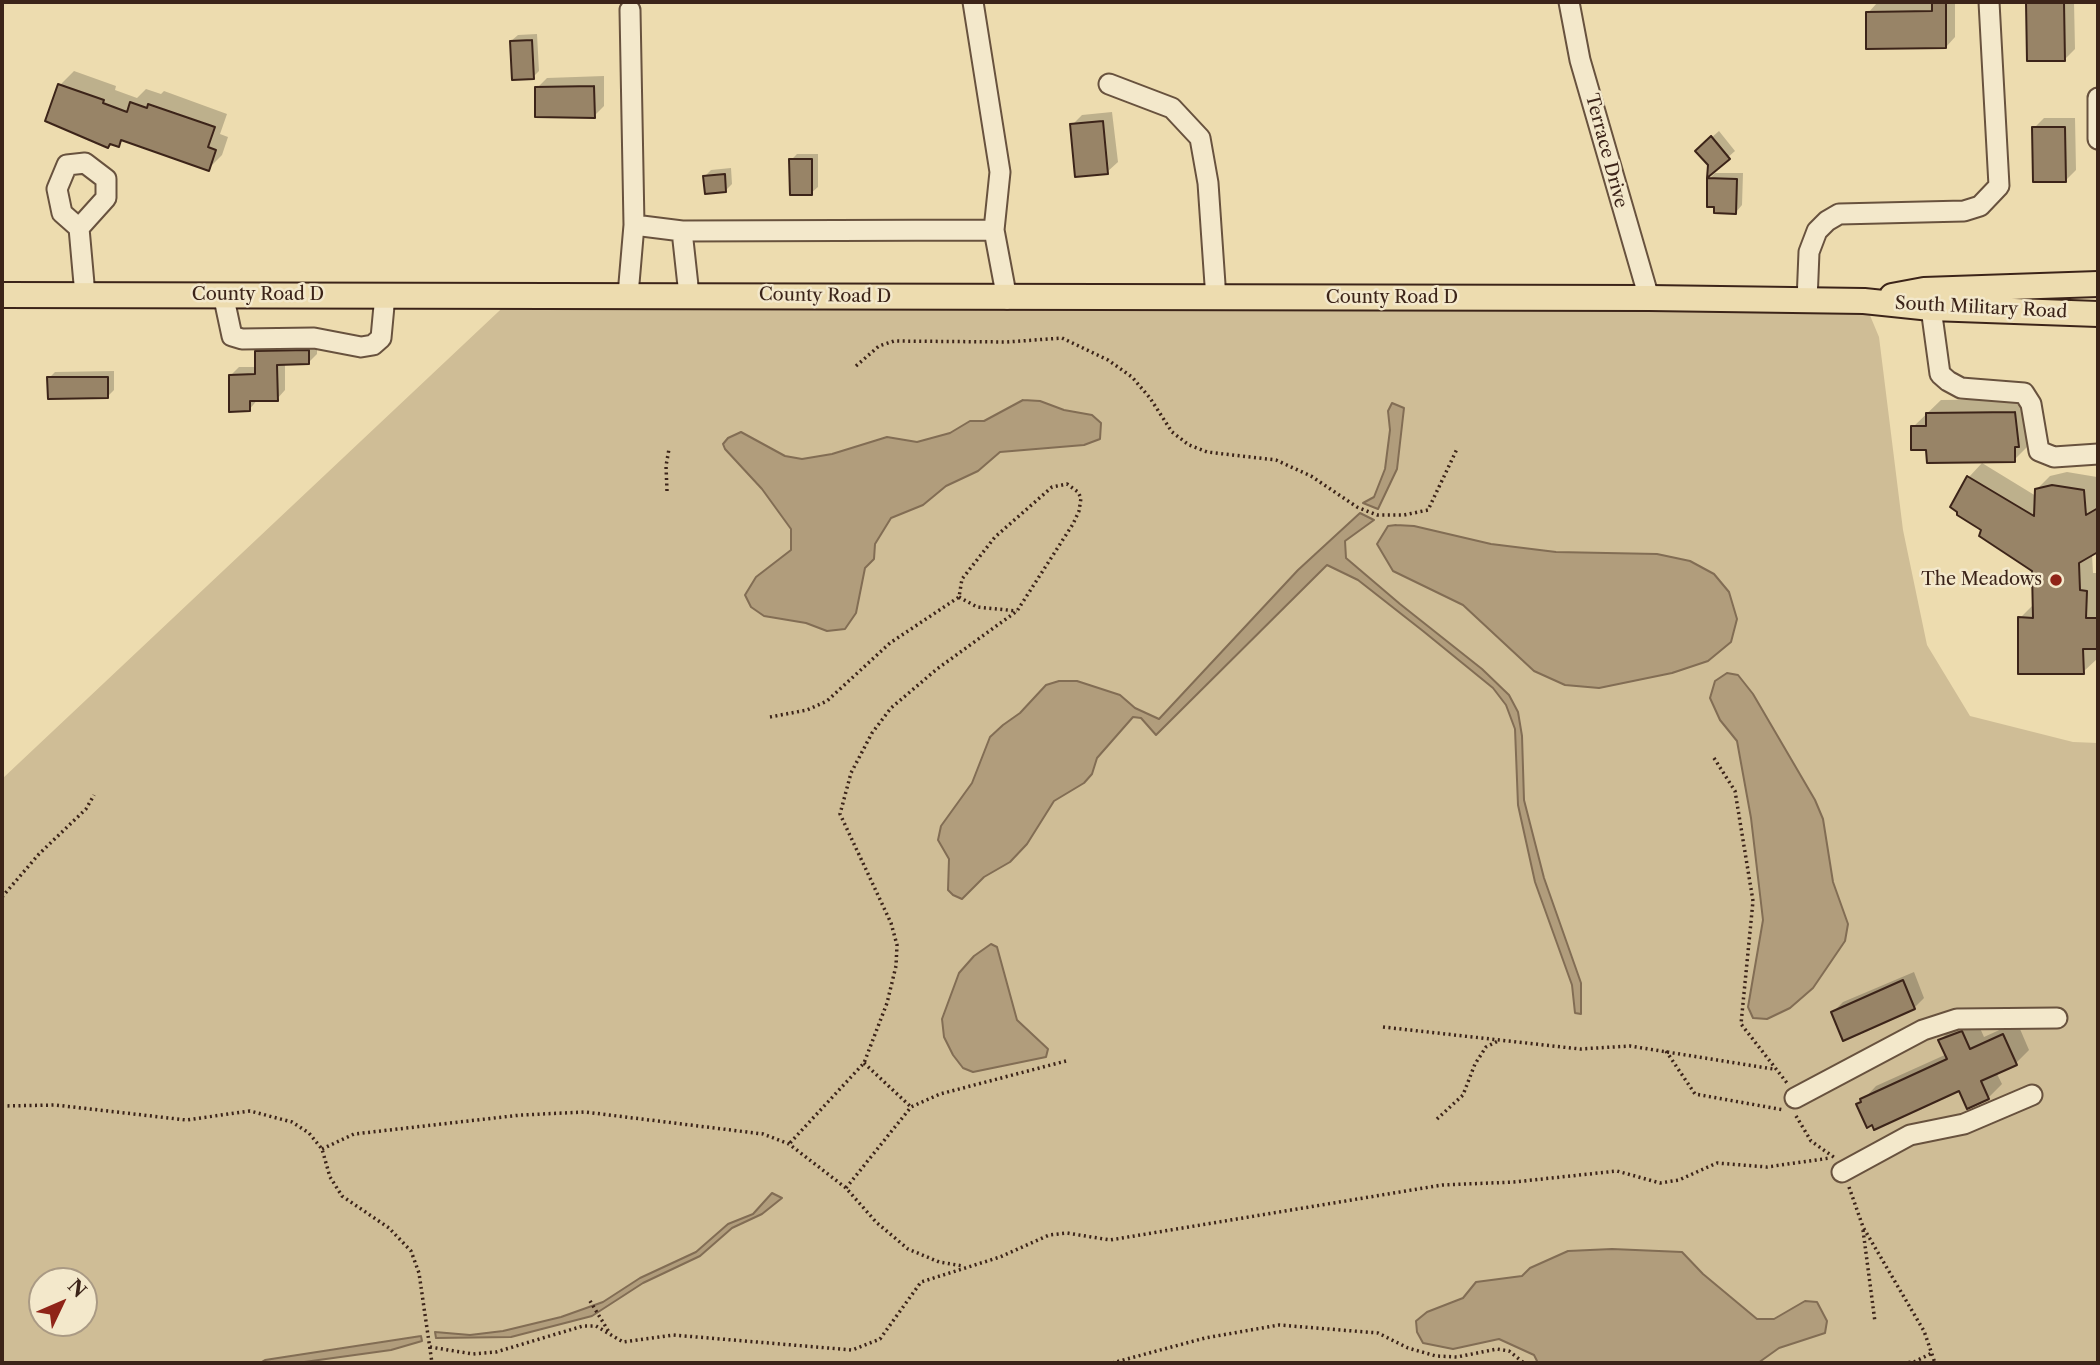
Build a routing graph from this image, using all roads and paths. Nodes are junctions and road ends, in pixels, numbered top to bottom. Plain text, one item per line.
1 (973, 2) edge
2 (1569, 2) edge
3 (1989, 2) edge
4 (630, 10) dead end
5 (1109, 84) dead end
6 (2098, 99) edge
7 (2098, 139) edge
8 (635, 225) junction
9 (79, 228) dead end
10 (994, 230) junction
11 (682, 231) junction
12 (2098, 284) edge
13 (2, 295) edge
14 (85, 295) junction
15 (223, 295) junction
16 (385, 295) junction
17 (628, 295) junction
18 (689, 295) junction
19 (1649, 298) junction
20 (1007, 299) junction
21 (1216, 299) junction
22 (1807, 300) junction
23 (1864, 301) junction
24 (1931, 308) junction
25 (2098, 314) edge
26 (856, 366) dead end
27 (669, 449) dead end
28 (1457, 449) dead end
29 (2098, 454) edge
30 (667, 491) dead end
31 (959, 597) junction
32 (1017, 611) junction
33 (770, 717) dead end
34 (1714, 758) dead end
35 (94, 795) dead end
36 (2, 897) edge
37 (2057, 1018) dead end
38 (1383, 1027) dead end
39 (1502, 1039) junction
40 (1666, 1051) junction
41 (1066, 1061) dead end
42 (864, 1063) junction
43 (1773, 1069) junction
44 (2032, 1095) dead end
45 (1795, 1105) junction
46 (2, 1106) edge
47 (911, 1107) junction
48 (1437, 1119) dead end
49 (789, 1144) junction
50 (322, 1149) junction
51 (1839, 1165) junction
52 (846, 1188) junction
53 (1863, 1227) junction
54 (966, 1266) junction
55 (590, 1301) dead end
56 (1875, 1322) dead end
57 (610, 1334) junction
58 (430, 1347) junction
59 (1932, 1353) junction
60 (432, 1363) edge
61 (1112, 1363) edge
62 (1524, 1363) edge
63 (1903, 1363) edge
64 (1935, 1363) edge

1 - 10 street
2 - 19 street, Terrace Drive
3 - 22 street
4 - 8 street
5 - 21 street
6 - 7 street
8 - 11 street
8 - 17 street
9 - 14 street
10 - 11 street
10 - 20 street
11 - 18 street
12 - 23 main road, South Military Road
13 - 14 main road, County Road D
14 - 15 main road, County Road D
15 - 16 main road, County Road D
15 - 16 street
16 - 17 main road, County Road D
17 - 18 main road, County Road D
18 - 20 main road, County Road D
19 - 21 main road, County Road D
19 - 22 main road, South Military Road
20 - 21 main road, County Road D
22 - 23 main road, South Military Road
23 - 24 main road, South Military Road
24 - 25 main road, South Military Road
24 - 29 street
26 - 28 path
27 - 30 path
31 - 32 path
31 - 32 path
31 - 33 path
32 - 42 path
34 - 43 path
35 - 36 path
37 - 45 street
38 - 39 path
39 - 40 path
39 - 48 path
40 - 43 path
40 - 45 path
41 - 47 path
42 - 47 path
42 - 49 path
43 - 45 path
44 - 51 street
45 - 51 path
46 - 50 path
47 - 52 path
49 - 50 path
49 - 52 path
50 - 58 path
51 - 53 path
51 - 54 path
52 - 54 path
53 - 56 path
53 - 59 path
54 - 57 path
55 - 57 path
57 - 58 path
58 - 60 path
59 - 63 path
59 - 64 path
61 - 62 path

